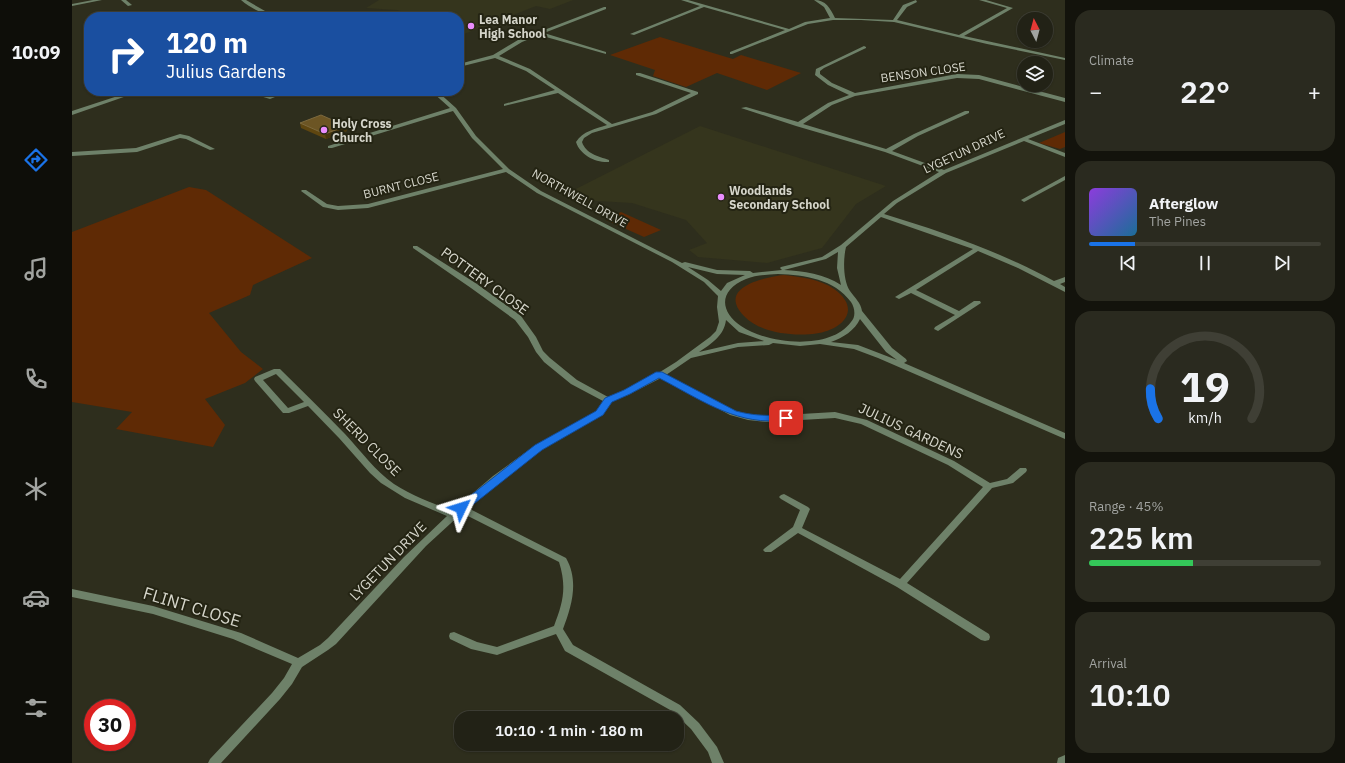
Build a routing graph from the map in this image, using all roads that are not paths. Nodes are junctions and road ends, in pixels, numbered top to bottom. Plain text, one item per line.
1 (100, 0) edge
2 (123, 0) edge
3 (243, 0) edge
4 (683, 0) edge
5 (816, 0) edge
6 (981, 0) edge
7 (915, 1) dead end
8 (72, 5) edge
9 (130, 5) dead end
10 (704, 6) junction
11 (604, 8) dead end
12 (263, 12) edge
13 (834, 19) junction
14 (894, 21) junction
15 (789, 30) junction
16 (541, 34) junction
17 (632, 34) dead end
18 (961, 36) junction
19 (864, 48) dead end
20 (604, 53) dead end
21 (732, 53) dead end
22 (495, 56) junction
23 (1064, 58) edge
24 (464, 65) edge
25 (638, 74) dead end
26 (558, 91) junction
27 (854, 95) junction
28 (122, 96) edge
29 (440, 96) edge
30 (1065, 100) edge
31 (506, 105) dead end
32 (744, 108) dead end
33 (454, 109) junction
34 (72, 112) edge
35 (967, 112) dead end
36 (1065, 122) edge
37 (798, 125) junction
38 (612, 126) junction
39 (1022, 138) junction
40 (330, 147) dead end
41 (212, 149) dead end
42 (101, 152) junction
43 (887, 152) junction
44 (72, 154) edge
45 (1065, 155) edge
46 (97, 159) dead end
47 (607, 161) dead end
48 (507, 170) junction
49 (944, 172) junction
50 (1065, 178) edge
51 (304, 191) dead end
52 (1024, 200) dead end
53 (880, 214) junction
54 (843, 246) junction
55 (415, 247) dead end
56 (977, 249) junction
57 (674, 261) junction
58 (771, 271) junction
59 (756, 273) junction
60 (1065, 279) edge
61 (1054, 284) junction
62 (911, 290) junction
63 (1065, 290) edge
64 (846, 291) junction
65 (721, 295) junction
66 (899, 296) dead end
67 (977, 303) dead end
68 (721, 307) junction
69 (858, 312) junction
70 (958, 314) junction
71 (938, 329) dead end
72 (788, 343) junction
73 (816, 343) junction
74 (688, 357) junction
75 (916, 370) junction
76 (659, 374) junction
77 (608, 400) junction
78 (310, 403) junction
79 (1065, 436) edge
80 (1023, 470) dead end
81 (989, 486) junction
82 (784, 497) dead end
83 (457, 512) junction
84 (797, 529) junction
85 (768, 550) dead end
86 (901, 584) junction
87 (72, 593) edge
88 (558, 628) junction
89 (454, 636) dead end
90 (985, 637) dead end
91 (299, 663) junction
92 (214, 763) edge
93 (718, 763) edge

1 - 8 street
2 - 9 street
3 - 12 street
4 - 10 street
5 - 13 street
6 - 18 street
7 - 14 street
10 - 15 street
10 - 17 street
11 - 16 street
13 - 14 street
13 - 15 street
14 - 18 street
15 - 21 street
16 - 20 street
16 - 22 street
18 - 23 street
19 - 27 street
22 - 24 street
22 - 26 street
25 - 38 street
26 - 31 street
26 - 38 street
27 - 30 street, BENSON CLOSE
27 - 37 street, BENSON CLOSE
28 - 34 street
29 - 33 street, NORTHWELL DRIVE
32 - 37 street
33 - 40 street
33 - 48 street, NORTHWELL DRIVE
35 - 43 street
36 - 39 street, LYGETUN DRIVE
37 - 43 street
38 - 47 street
39 - 45 street
39 - 49 street, LYGETUN DRIVE
41 - 42 street
42 - 44 street
42 - 46 street
43 - 49 street
48 - 51 street, BURNT CLOSE
48 - 57 street, NORTHWELL DRIVE
49 - 53 street, LYGETUN DRIVE
50 - 52 street
53 - 54 street, LYGETUN DRIVE
53 - 56 street
54 - 58 street, LYGETUN DRIVE
54 - 64 street
55 - 77 street, POTTERY CLOSE
56 - 61 street
56 - 62 street
57 - 59 street, NORTHWELL DRIVE
57 - 65 street, NORTHWELL DRIVE
58 - 59 street
58 - 64 street
59 - 65 street
60 - 61 street
61 - 63 street
62 - 66 street
62 - 70 street
64 - 69 street
65 - 68 street, LYGETUN DRIVE
67 - 70 street
68 - 72 street, LYGETUN DRIVE
68 - 74 street, LYGETUN DRIVE
69 - 73 street, LYGETUN DRIVE
69 - 75 street
70 - 71 street
72 - 73 street, LYGETUN DRIVE
72 - 74 street, LYGETUN DRIVE
73 - 75 street
74 - 76 street, LYGETUN DRIVE
75 - 79 street
76 - 77 street, LYGETUN DRIVE
76 - 81 street, JULIUS GARDENS
77 - 83 street, LYGETUN DRIVE
78 - 78 street, SHERD CLOSE
78 - 83 street, SHERD CLOSE
80 - 81 street
81 - 86 street
82 - 84 street
83 - 88 street, SHERD CLOSE
83 - 91 street, LYGETUN DRIVE
84 - 85 street
84 - 86 street
86 - 90 street
87 - 91 street, FLINT CLOSE
88 - 89 street
88 - 93 street
91 - 92 street, LYGETUN DRIVE

